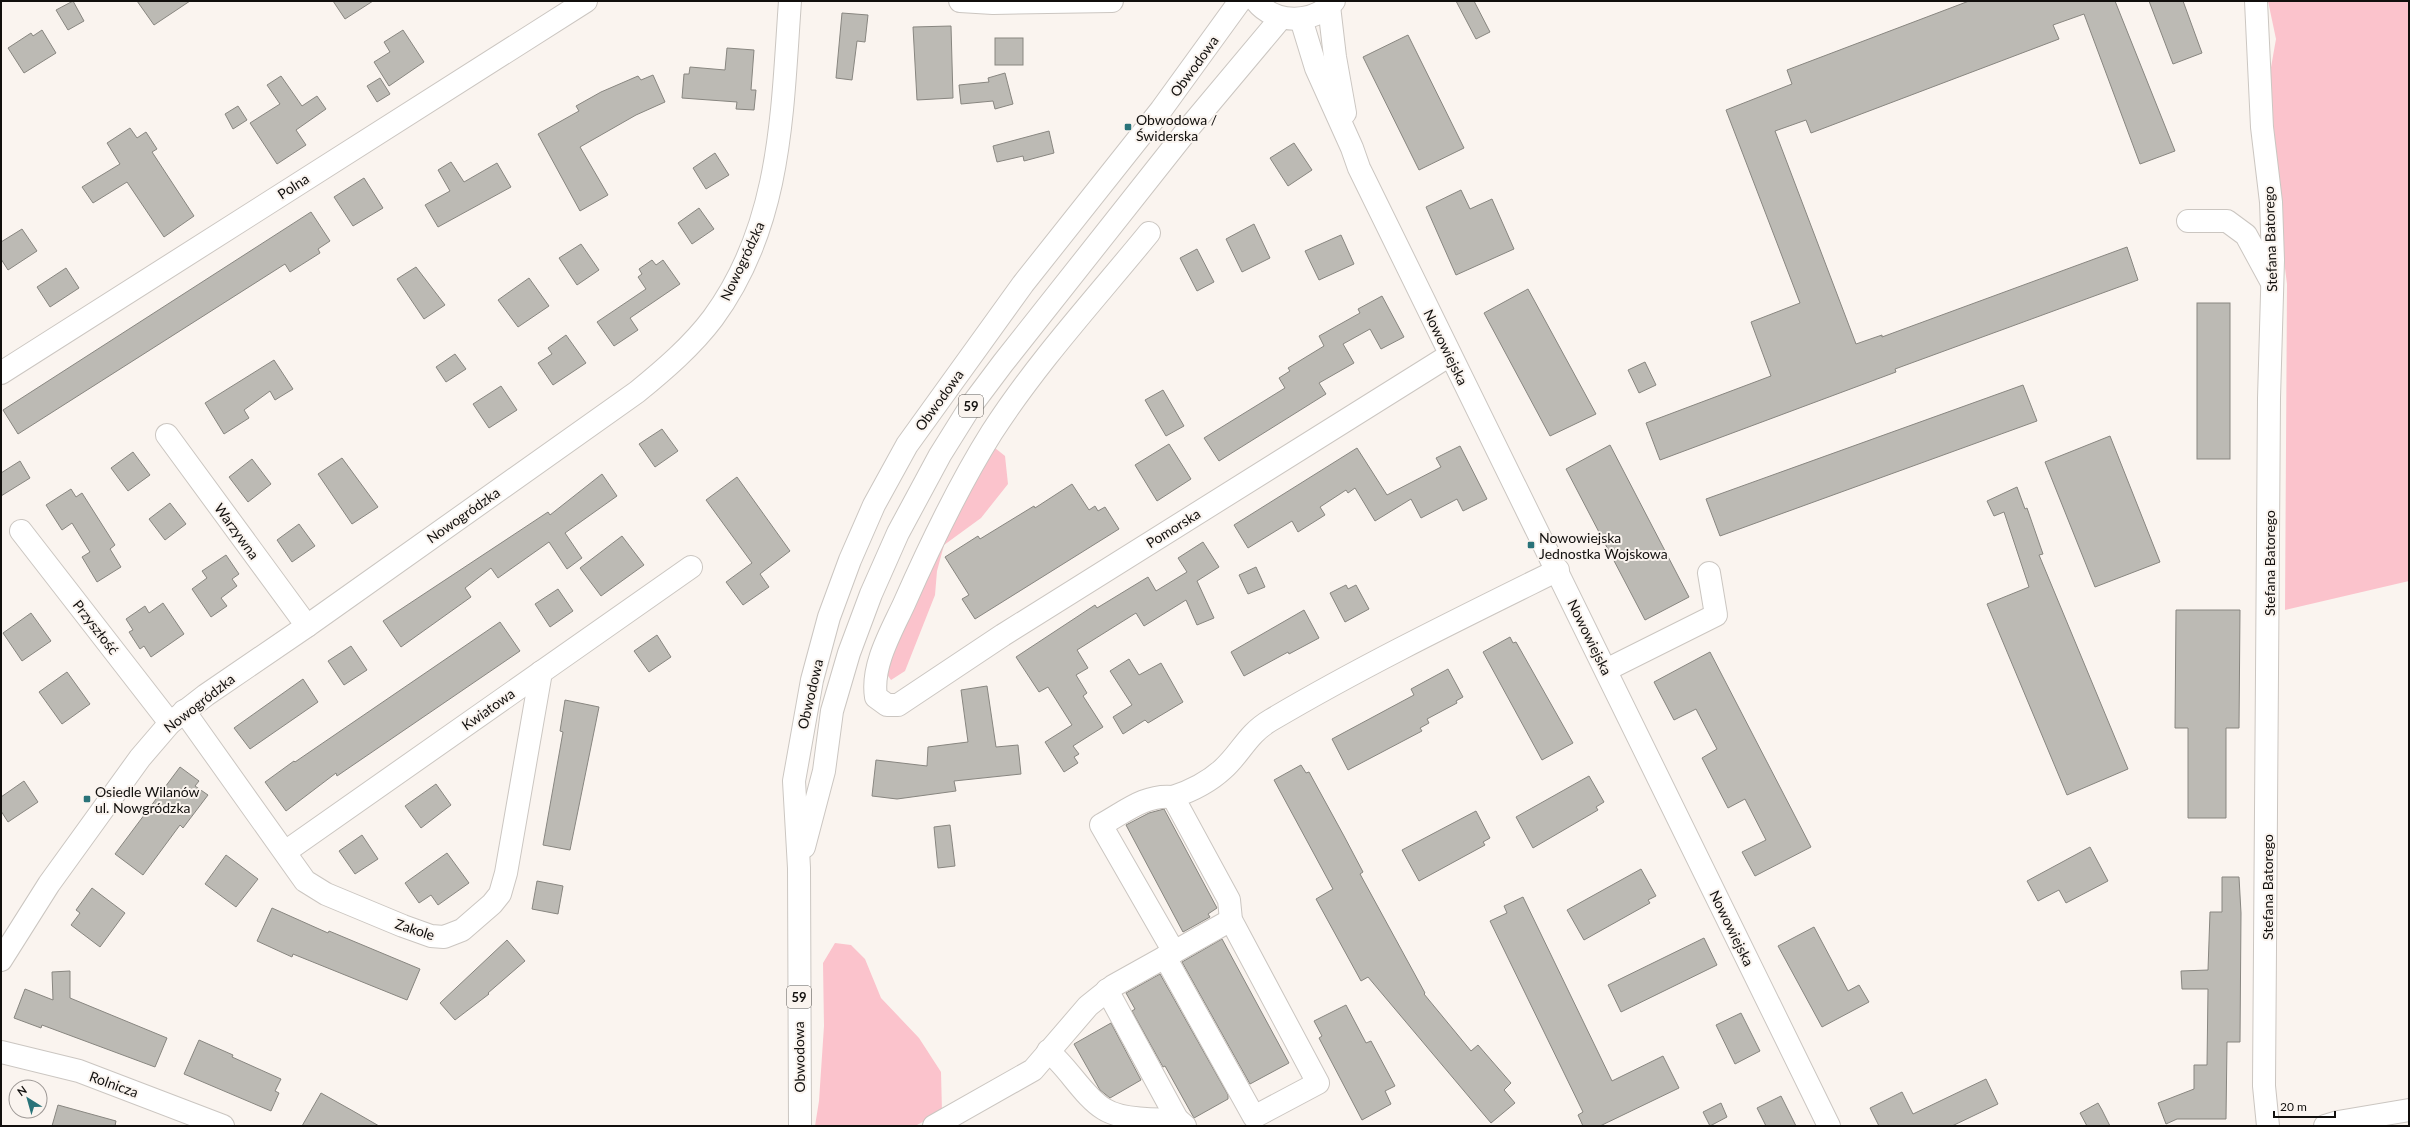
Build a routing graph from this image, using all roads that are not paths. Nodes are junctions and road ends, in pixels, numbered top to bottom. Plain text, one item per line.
1 (586, 1) edge
2 (790, 1) edge
3 (960, 1) edge
4 (1112, 1) edge
5 (1240, 1) edge
6 (1256, 1) edge
7 (2256, 1) edge
8 (1332, 4) edge
9 (1291, 18) junction
10 (1352, 148) junction
11 (2188, 221) dead end
12 (1149, 233) dead end
13 (2272, 284) junction
14 (1450, 355) junction
15 (1, 373) edge
16 (167, 435) dead end
17 (22, 531) dead end
18 (691, 567) dead end
19 (1558, 570) junction
20 (1709, 572) dead end
21 (308, 626) junction
22 (1606, 670) junction
23 (541, 672) junction
24 (177, 717) junction
25 (1173, 797) junction
26 (285, 852) junction
27 (799, 868) junction
28 (1231, 920) junction
29 (1170, 954) junction
30 (1, 960) edge
31 (1107, 990) junction
32 (1048, 1051) junction
33 (1, 1052) edge
34 (2409, 1110) edge
35 (2388, 1120) edge
36 (1181, 1123) edge
37 (223, 1126) edge
38 (800, 1126) edge
39 (934, 1126) edge
40 (1829, 1126) edge
41 (2268, 1126) edge
42 (2325, 1126) edge

1 - 15 street, Polna
2 - 21 street, Nowogródzka
3 - 4 street
5 - 27 street, Obwodowa / 59
6 - 9 street
7 - 13 street, Stefana Batorego
8 - 9 street
8 - 10 street, Nowowiejska
9 - 10 street, Nowowiejska
9 - 27 street, Obwodowa / 59
10 - 14 street, Nowowiejska
11 - 13 street
12 - 14 street, Pomorska
13 - 41 street, Stefana Batorego
14 - 19 street, Nowowiejska
16 - 21 street, Warzywna
17 - 24 street, Przyszłość
18 - 23 street, Kwiatowa
19 - 22 street, Nowowiejska
19 - 25 street
20 - 22 street
21 - 24 street, Nowogródzka
22 - 40 street, Nowowiejska
23 - 26 street, Kwiatowa
23 - 26 street, Zakole
24 - 26 street, Zakole
24 - 30 street, Nowogródzka
25 - 28 street
25 - 29 street
27 - 38 street, Obwodowa / 59
28 - 29 street
28 - 29 street
29 - 31 street
31 - 32 street
31 - 36 street
32 - 36 street
32 - 39 street
33 - 37 street, Rolnicza
34 - 35 street
35 - 42 street

